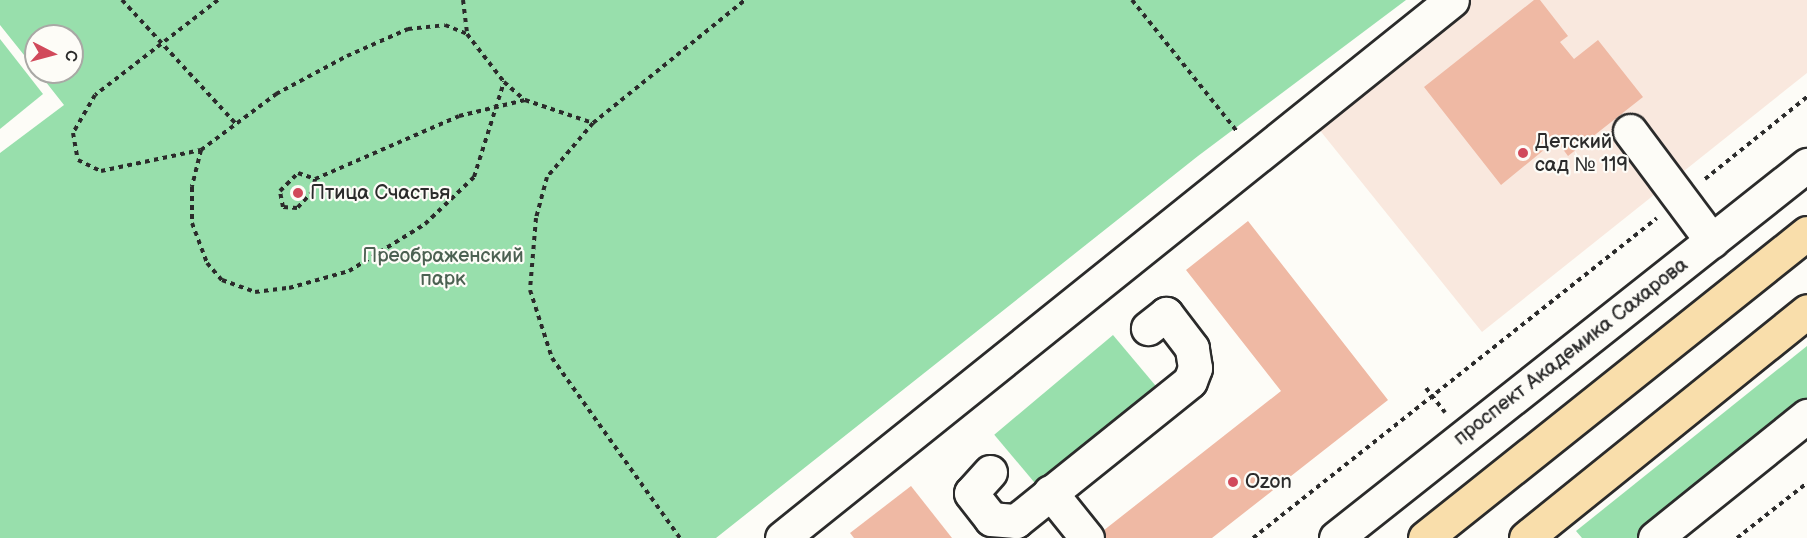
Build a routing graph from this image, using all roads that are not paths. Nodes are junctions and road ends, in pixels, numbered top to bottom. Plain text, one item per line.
1 (1452, 0) edge
2 (1630, 131) dead end
3 (1807, 165) edge
4 (1807, 233) edge
5 (1712, 241) junction
6 (1807, 311) edge
7 (1148, 328) dead end
8 (1807, 416) edge
9 (990, 472) dead end
10 (1050, 492) junction
11 (782, 538) edge
12 (1087, 538) edge
13 (1336, 538) edge
14 (1425, 538) edge
15 (1526, 538) edge
16 (1655, 538) edge

1 - 11 street
2 - 5 street
3 - 5 street, проспект Академика Сахарова
4 - 14 main road
5 - 13 street, проспект Академика Сахарова
6 - 15 main road
7 - 10 street
8 - 16 street
9 - 10 street
10 - 12 street

